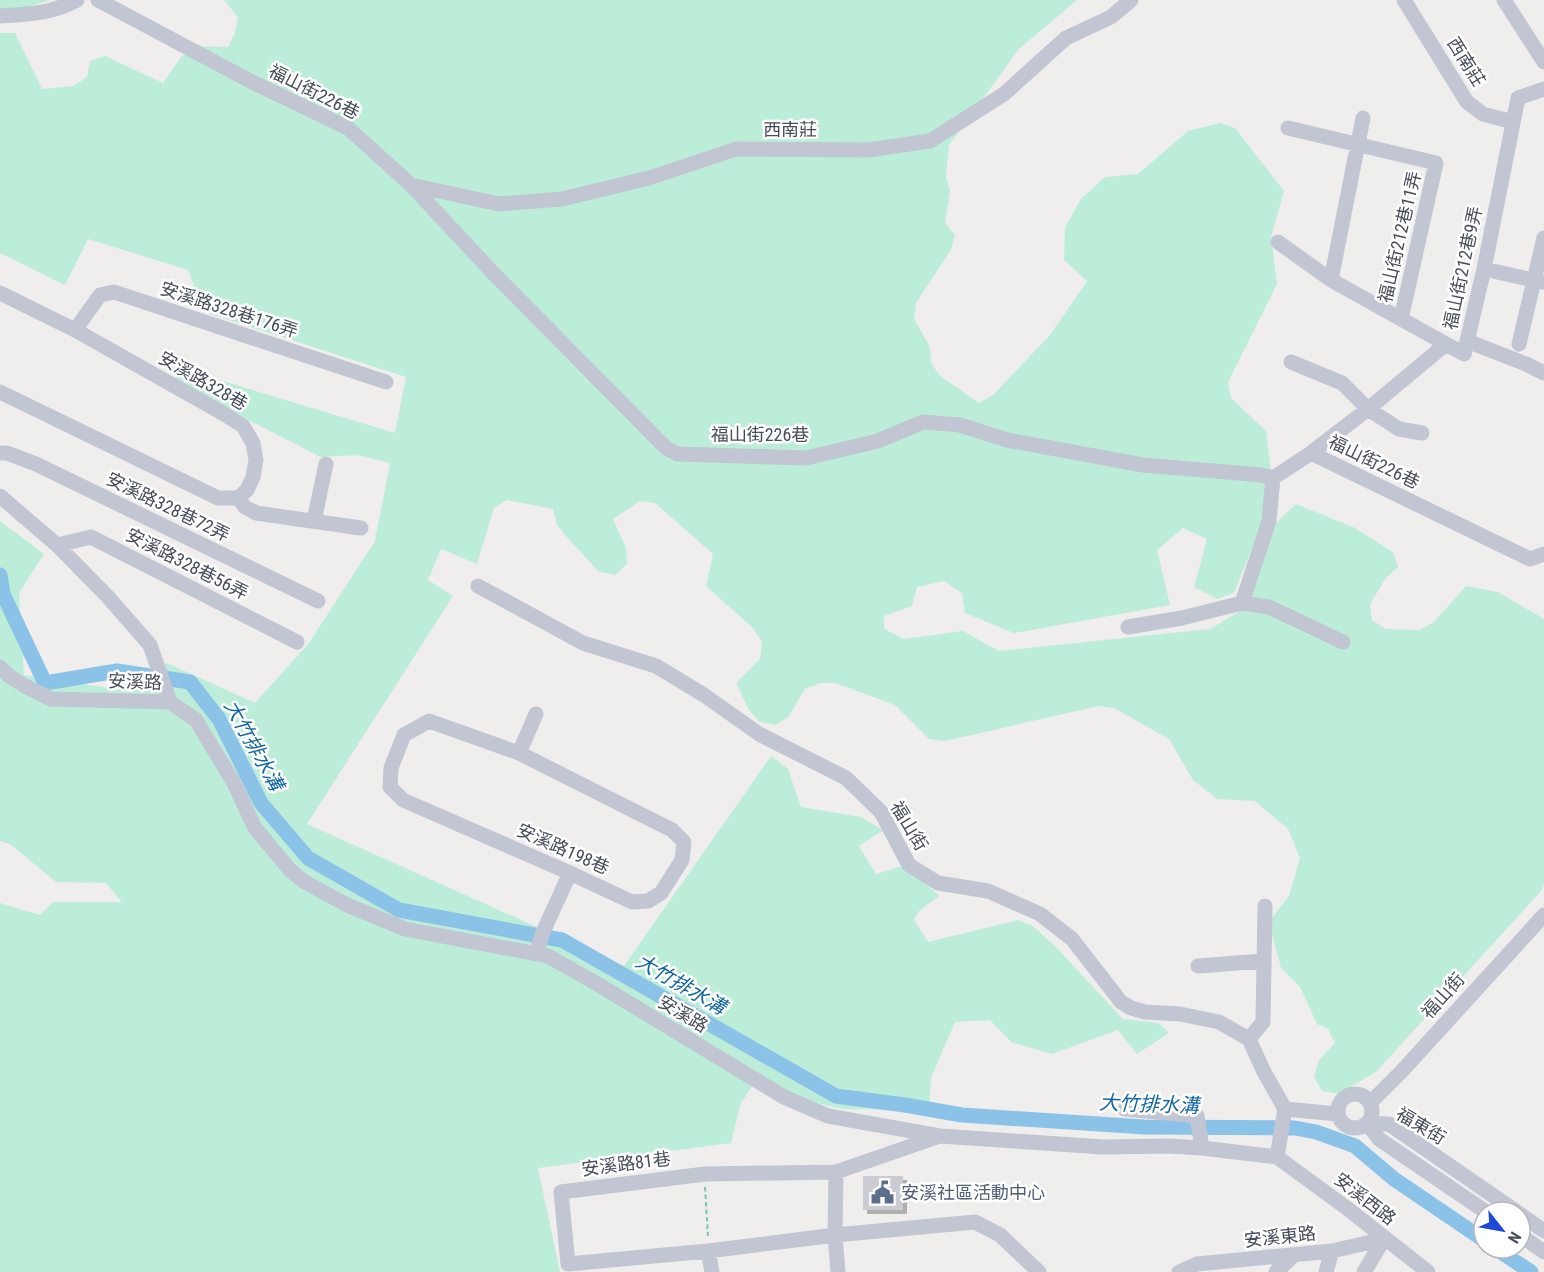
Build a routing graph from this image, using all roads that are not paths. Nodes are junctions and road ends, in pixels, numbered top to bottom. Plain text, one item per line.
1 (77, 0) edge
2 (98, 0) edge
3 (1131, 0) edge
4 (1404, 0) edge
5 (1504, 0) edge
6 (0, 16) edge
7 (1544, 62) edge
8 (1544, 89) edge
9 (1363, 118) dead end
10 (1513, 122) junction
11 (1288, 128) dead end
12 (1358, 145) junction
13 (411, 185) junction
14 (1544, 238) edge
15 (1278, 242) dead end
16 (1484, 270) junction
17 (1331, 280) junction
18 (1539, 282) edge
19 (0, 293) edge
20 (1401, 319) junction
21 (75, 330) junction
22 (1467, 341) junction
23 (1446, 344) junction
24 (1519, 344) dead end
25 (1291, 362) dead end
26 (1544, 373) edge
27 (386, 382) dead end
28 (0, 392) edge
29 (1368, 409) junction
30 (1422, 433) dead end
31 (0, 453) edge
32 (1311, 453) junction
33 (326, 464) dead end
34 (1273, 478) junction
35 (0, 496) edge
36 (238, 498) junction
37 (314, 521) junction
38 (361, 528) dead end
39 (57, 545) junction
40 (1544, 555) edge
41 (478, 586) dead end
42 (318, 601) dead end
43 (1242, 603) junction
44 (1128, 627) dead end
45 (297, 642) dead end
46 (1343, 642) dead end
47 (0, 667) edge
48 (170, 702) junction
49 (537, 714) dead end
50 (519, 753) junction
51 (570, 873) junction
52 (1265, 906) dead end
53 (1544, 915) edge
54 (539, 944) junction
55 (1263, 961) junction
56 (1198, 966) dead end
57 (1249, 1039) junction
58 (1371, 1103) junction
59 (1125, 1109) dead end
60 (1285, 1109) junction
61 (1338, 1114) junction
62 (1367, 1123) junction
63 (940, 1136) junction
64 (1201, 1144) junction
65 (1277, 1157) junction
66 (836, 1172) junction
67 (1499, 1200) edge
68 (1472, 1202) edge
69 (835, 1234) junction
70 (1384, 1239) junction
71 (708, 1251) junction
72 (1332, 1251) junction
73 (1294, 1255) junction
74 (712, 1272) edge
75 (838, 1272) edge
76 (1039, 1272) edge
77 (1179, 1272) edge
78 (1276, 1272) edge
79 (1326, 1272) edge
80 (1364, 1272) edge
81 (1428, 1272) edge

1 - 6 street
2 - 13 street, 福山街226巷
3 - 13 street, 西南莊
4 - 10 street, 西南莊
5 - 7 street
8 - 10 street, 福山街212巷9弄
9 - 12 street
10 - 16 street, 福山街212巷9弄
11 - 12 street
12 - 17 street
12 - 20 street, 福山街212巷11弄
13 - 34 street, 福山街226巷
14 - 18 street
15 - 17 street
16 - 18 street
16 - 22 street, 福山街212巷9弄
17 - 20 street
18 - 24 street
19 - 21 street, 安溪路328巷
20 - 23 street
21 - 27 street, 安溪路328巷176弄
21 - 36 street, 安溪路328巷
22 - 23 street, 福山街212巷9弄
22 - 26 street
23 - 29 street, 福山街212巷9弄
25 - 29 street
28 - 36 street
29 - 30 street
29 - 32 street, 福山街212巷9弄
31 - 42 street, 安溪路328巷72弄
32 - 34 street, 福山街226巷
32 - 40 street, 福山街226巷
33 - 37 street
34 - 43 street
35 - 39 street
36 - 37 street
37 - 38 street
39 - 45 street, 安溪路328巷56弄
39 - 48 street
41 - 57 street, 福山街
43 - 44 street
43 - 46 street
47 - 48 street, 安溪路
48 - 54 street, 安溪路
49 - 50 street
50 - 51 street, 安溪路198巷
50 - 51 street, 安溪路198巷
51 - 54 street
52 - 55 street
53 - 58 street, 福山街
54 - 63 street, 安溪路
55 - 56 street
55 - 57 street
57 - 60 street
58 - 61 street
58 - 62 street
59 - 64 street
60 - 61 street
60 - 65 street
61 - 62 street
62 - 67 street, 福東街
62 - 68 street, 福東街
63 - 64 street, 安溪路
63 - 66 street, 安溪路81巷
64 - 65 street, 安溪路
65 - 70 street, 安溪西路
66 - 69 street
66 - 71 street, 安溪路81巷
69 - 71 street, 安溪路81巷
69 - 75 street
69 - 76 street, 安溪路81巷
70 - 72 street, 安溪東路
70 - 80 street
70 - 81 street, 安溪西路
71 - 74 street
72 - 73 street, 安溪東路
72 - 79 street
73 - 77 street, 安溪東路
73 - 78 street

